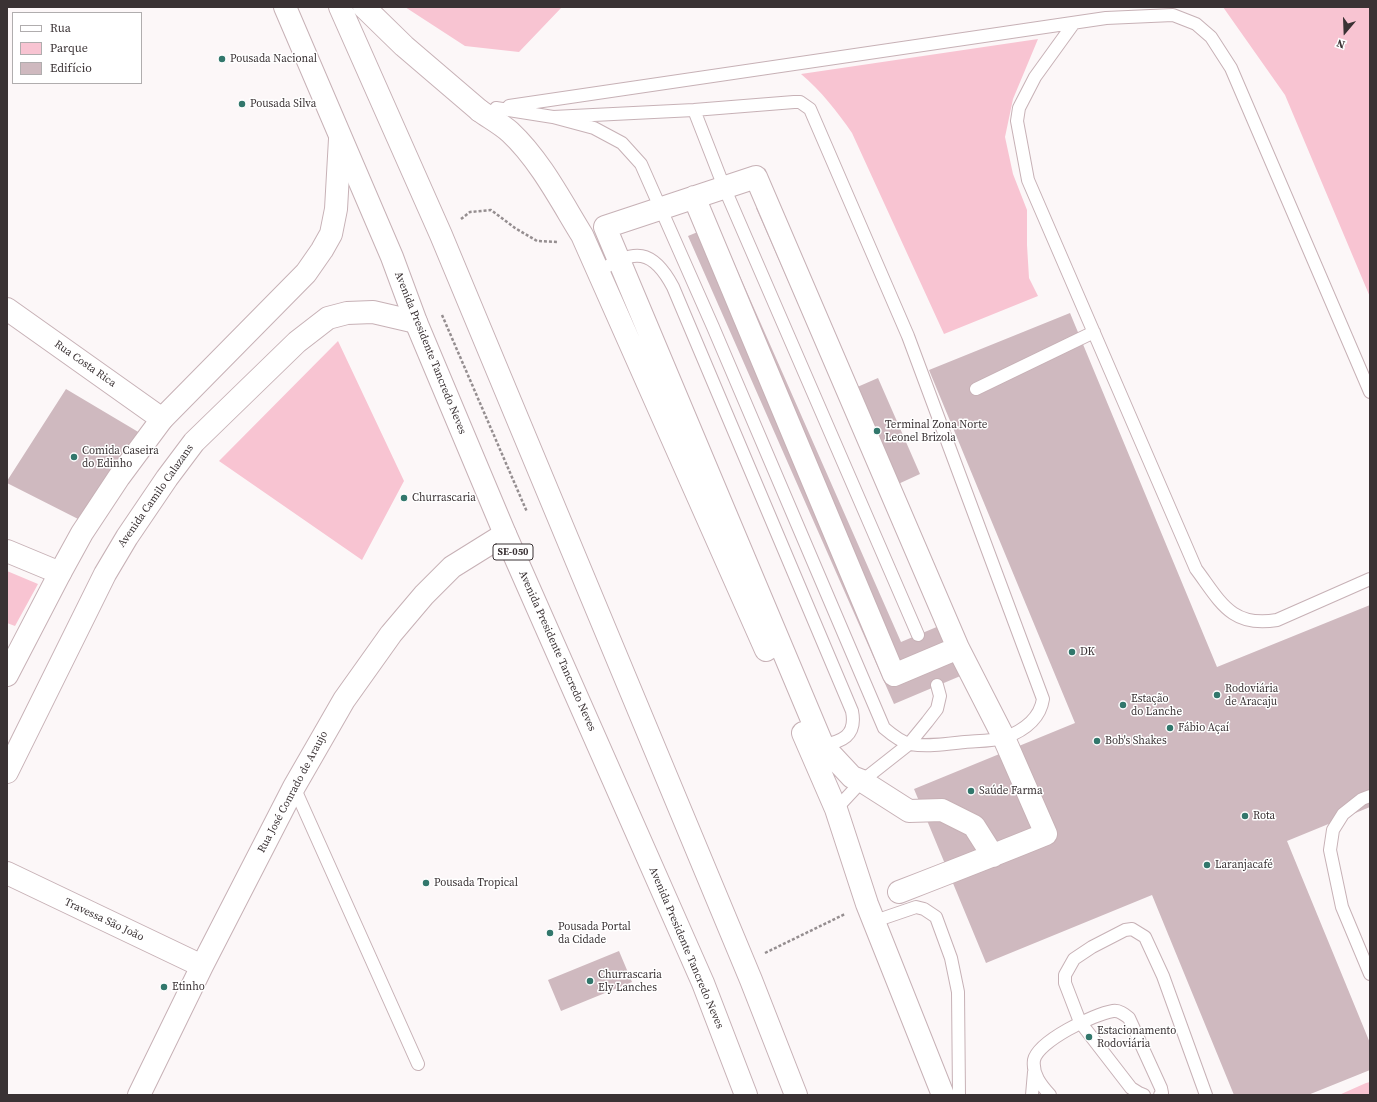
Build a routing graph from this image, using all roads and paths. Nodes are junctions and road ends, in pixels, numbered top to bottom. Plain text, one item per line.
1 (285, 7) edge
2 (340, 7) edge
3 (364, 7) edge
4 (1074, 23) junction
5 (488, 110) junction
6 (694, 110) junction
7 (553, 117) junction
8 (340, 139) junction
9 (724, 187) junction
10 (694, 197) junction
11 (660, 209) junction
12 (441, 235) junction
13 (564, 242) dead end
14 (618, 261) junction
15 (600, 272) junction
16 (7, 309) edge
17 (441, 314) dead end
18 (416, 322) junction
19 (1094, 332) junction
20 (976, 389) dead end
21 (1370, 392) edge
22 (162, 419) junction
23 (530, 518) dead end
24 (505, 534) junction
25 (7, 551) edge
26 (60, 573) junction
27 (1370, 579) edge
28 (918, 635) dead end
29 (958, 648) junction
30 (7, 675) edge
31 (937, 686) dead end
32 (1004, 738) junction
33 (909, 744) junction
34 (816, 747) junction
35 (7, 772) edge
36 (862, 781) junction
37 (294, 787) junction
38 (1370, 796) edge
39 (836, 809) junction
40 (993, 856) junction
41 (7, 874) edge
42 (899, 892) dead end
43 (847, 913) dead end
44 (875, 921) junction
45 (759, 955) dead end
46 (202, 966) junction
47 (1370, 974) edge
48 (1080, 1022) junction
49 (418, 1064) dead end
50 (1034, 1072) junction
51 (139, 1095) edge
52 (746, 1095) edge
53 (796, 1095) edge
54 (943, 1095) edge
55 (959, 1095) edge
56 (1032, 1095) edge
57 (1050, 1095) edge
58 (1144, 1095) edge
59 (1160, 1095) edge
60 (1206, 1095) edge

1 - 8 street, Avenida Presidente Tancredo Neves / SE-050
2 - 12 street
3 - 5 street
4 - 5 lane
4 - 19 lane
4 - 21 lane
5 - 7 lane
5 - 15 street
6 - 7 lane
6 - 9 lane
6 - 32 lane
7 - 11 lane
8 - 18 street, Avenida Presidente Tancredo Neves / SE-050
8 - 22 street
9 - 10 street
9 - 28 lane
9 - 29 street
10 - 11 street
10 - 29 street
11 - 14 street
11 - 33 lane
12 - 13 path
12 - 53 street
14 - 15 lane
14 - 34 street
14 - 34 lane
15 - 34 street
16 - 22 street, Rua Costa Rica
17 - 23 path
18 - 24 street, Avenida Presidente Tancredo Neves / SE-050
18 - 35 street, Avenida Camilo Calazans
19 - 20 lane
19 - 27 lane
22 - 26 street
24 - 37 street, Rua José Conrado de Araujo
24 - 52 street, Avenida Presidente Tancredo Neves / SE-050
25 - 26 street
26 - 30 street
29 - 32 street
31 - 33 lane
32 - 33 lane
32 - 40 street
33 - 36 lane
34 - 36 street
34 - 39 street
36 - 39 lane
36 - 40 street
37 - 46 street, Rua José Conrado de Araujo
37 - 49 lane
38 - 47 lane
39 - 44 street
40 - 42 street
41 - 46 street, Travessa São João
43 - 45 path
44 - 54 street
44 - 55 lane
46 - 51 street, Rua José Conrado de Araujo
48 - 50 lane
48 - 58 lane
48 - 59 lane
48 - 60 lane
50 - 56 lane
50 - 57 lane

